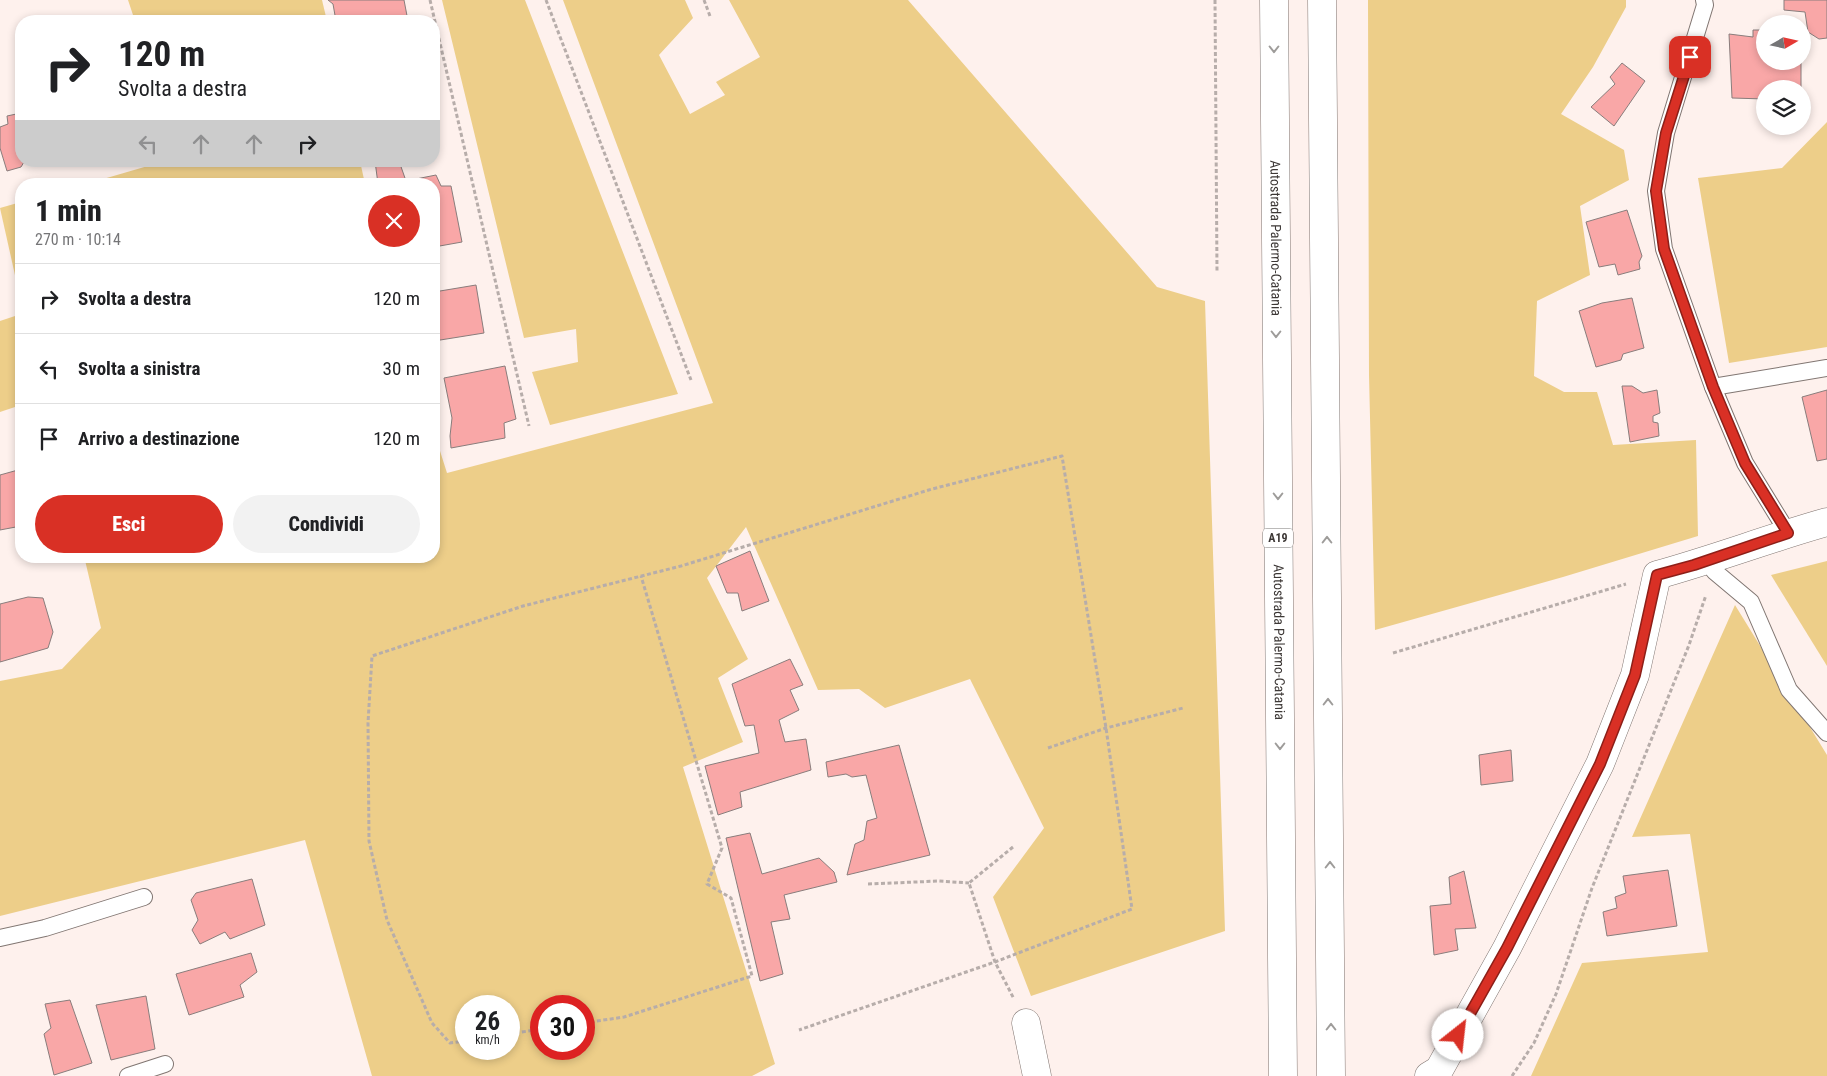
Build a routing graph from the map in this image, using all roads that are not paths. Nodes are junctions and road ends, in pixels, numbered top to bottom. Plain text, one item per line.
1 (1274, 0) edge
2 (1322, 0) edge
3 (1704, 0) edge
4 (1827, 368) edge
5 (1713, 387) junction
6 (1827, 522) edge
7 (1788, 533) junction
8 (1714, 571) road end
9 (1827, 733) edge
10 (144, 897) dead end
11 (0, 938) edge
12 (1026, 1023) road end
13 (166, 1064) dead end
14 (128, 1076) edge
15 (1037, 1076) edge
16 (1283, 1076) edge
17 (1331, 1076) edge
18 (1429, 1076) edge

1 -> 16 main road, Autostrada Palermo-Catania / A19
17 -> 2 main road
3 - 5 lane
4 - 5 lane
5 - 7 lane
6 - 7 main road
7 - 18 main road
8 - 9 lane
10 - 11 lane
12 - 15 main road
13 - 14 lane

